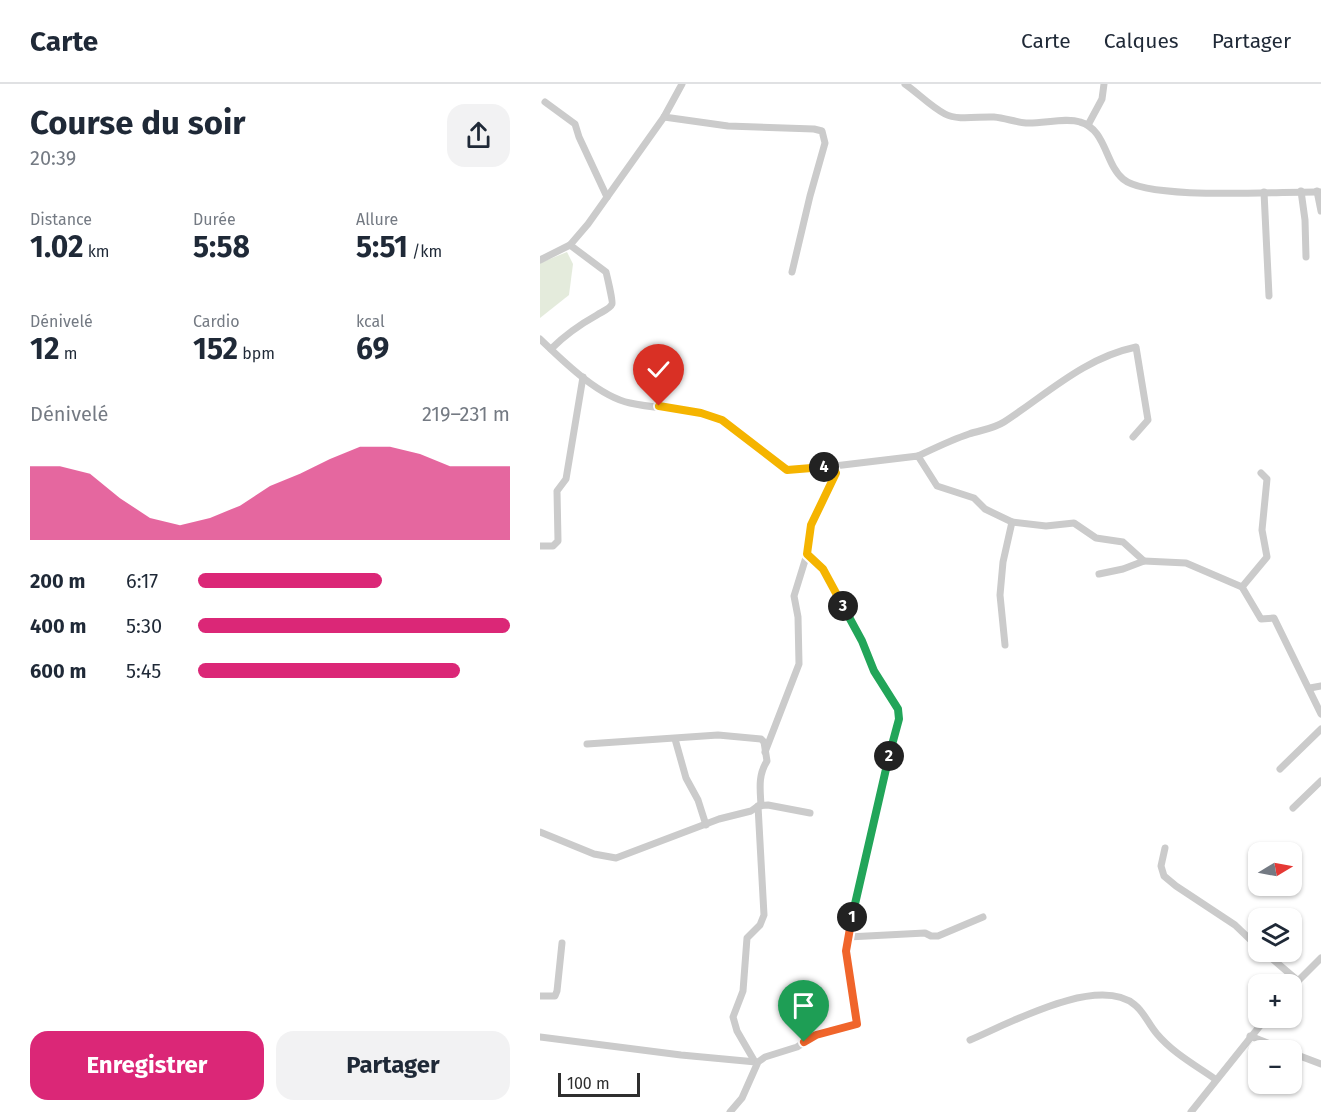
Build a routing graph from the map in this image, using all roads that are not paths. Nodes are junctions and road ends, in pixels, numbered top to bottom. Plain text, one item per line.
1 (681, 84) edge
2 (905, 84) edge
3 (1104, 84) edge
4 (545, 102) dead end
5 (664, 117) junction
6 (1088, 125) junction
7 (1301, 191) junction
8 (1319, 191) edge
9 (1264, 192) junction
10 (607, 197) junction
11 (1321, 211) edge
12 (570, 245) junction
13 (1306, 257) dead end
14 (540, 260) edge
15 (792, 272) dead end
16 (1269, 296) dead end
17 (540, 339) edge
18 (550, 349) junction
19 (583, 377) junction
20 (1133, 437) dead end
21 (918, 456) junction
22 (826, 467) junction
23 (1262, 473) dead end
24 (1012, 522) junction
25 (540, 546) edge
26 (807, 554) junction
27 (1144, 561) junction
28 (1099, 574) dead end
29 (1242, 587) junction
30 (1005, 645) dead end
31 (1321, 686) edge
32 (1310, 688) junction
33 (1321, 714) edge
34 (1321, 729) edge
35 (675, 739) junction
36 (587, 744) dead end
37 (765, 752) junction
38 (1281, 769) dead end
39 (1321, 781) edge
40 (760, 806) junction
41 (1293, 808) dead end
42 (810, 813) dead end
43 (706, 825) junction
44 (540, 832) edge
45 (1165, 848) dead end
46 (983, 917) dead end
47 (848, 937) junction
48 (1248, 937) edge
49 (562, 943) dead end
50 (1321, 958) edge
51 (1276, 962) edge
52 (1290, 974) edge
53 (1302, 975) edge
54 (540, 996) edge
55 (1257, 1028) edge
56 (1250, 1036) junction
57 (540, 1037) edge
58 (970, 1040) dead end
59 (1260, 1040) edge
60 (1302, 1057) edge
61 (757, 1062) junction
62 (1321, 1064) edge
63 (1215, 1079) junction
64 (730, 1112) edge
65 (1191, 1112) edge

1 - 5 street
2 - 6 street
3 - 6 street
4 - 10 street
5 - 10 street
5 - 15 street
6 - 9 street
7 - 8 street
7 - 9 street
7 - 13 street
8 - 11 street
9 - 16 street
10 - 12 street
12 - 14 street
12 - 18 street
17 - 18 street
18 - 19 street
19 - 22 street
19 - 25 street
20 - 21 street
21 - 22 street
21 - 24 street
22 - 26 street
23 - 29 street
24 - 27 street
24 - 30 street
26 - 37 street
26 - 47 street
27 - 28 street
27 - 29 street
29 - 32 street
31 - 32 street
32 - 33 street
34 - 38 street
35 - 36 street
35 - 37 street
35 - 43 street
37 - 40 street
39 - 41 street
40 - 42 street
40 - 43 street
40 - 61 street
43 - 44 street
45 - 48 street
46 - 47 street
47 - 61 street
49 - 54 street
50 - 53 street
51 - 52 street
55 - 56 street
56 - 59 street
56 - 63 street
57 - 61 street
58 - 63 street
60 - 62 street
61 - 64 street
63 - 65 street

